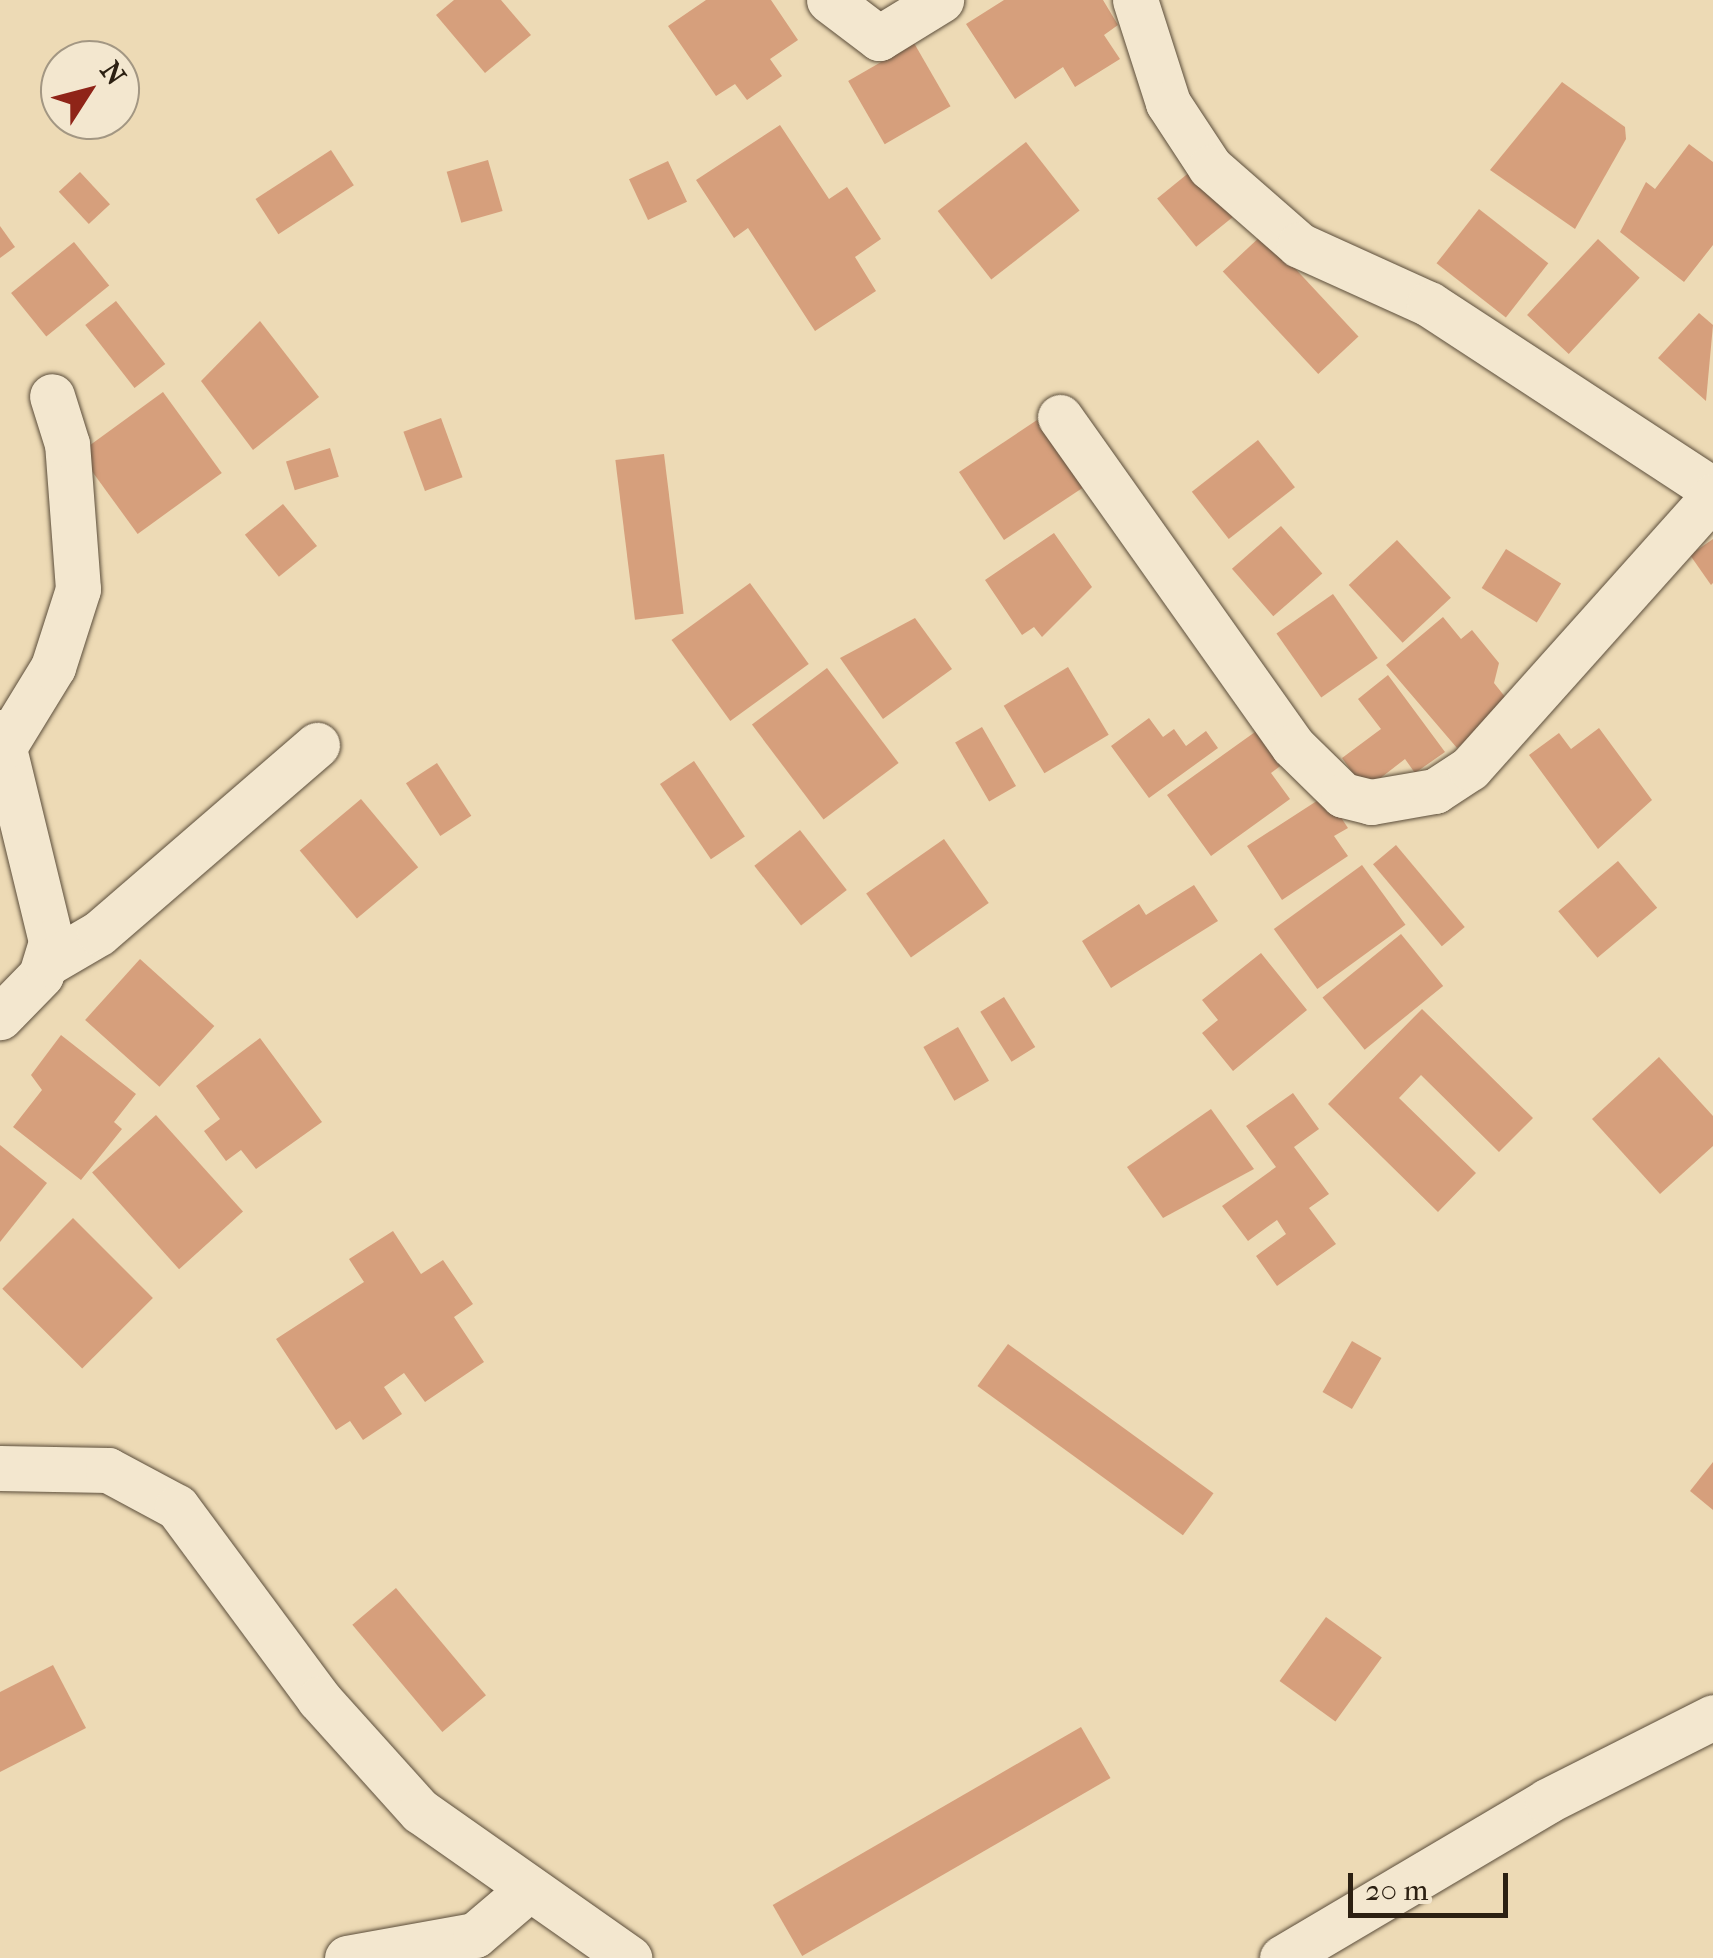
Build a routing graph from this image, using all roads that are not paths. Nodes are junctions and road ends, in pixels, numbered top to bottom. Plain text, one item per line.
1 (829, 0) edge
2 (941, 0) edge
3 (1135, 0) edge
4 (52, 396) dead end
5 (1060, 417) dead end
6 (1713, 493) edge
7 (2, 740) edge
8 (317, 745) dead end
9 (46, 964) junction
10 (0, 1017) edge
11 (0, 1468) edge
12 (1713, 1717) edge
13 (529, 1889) junction
14 (1301, 1953) edge
15 (346, 1958) edge
16 (629, 1958) edge

1 - 2 street
3 - 6 street
4 - 7 street
5 - 6 street
7 - 9 street
8 - 9 street
9 - 10 street
11 - 13 street
12 - 14 street
13 - 15 street
13 - 16 street

